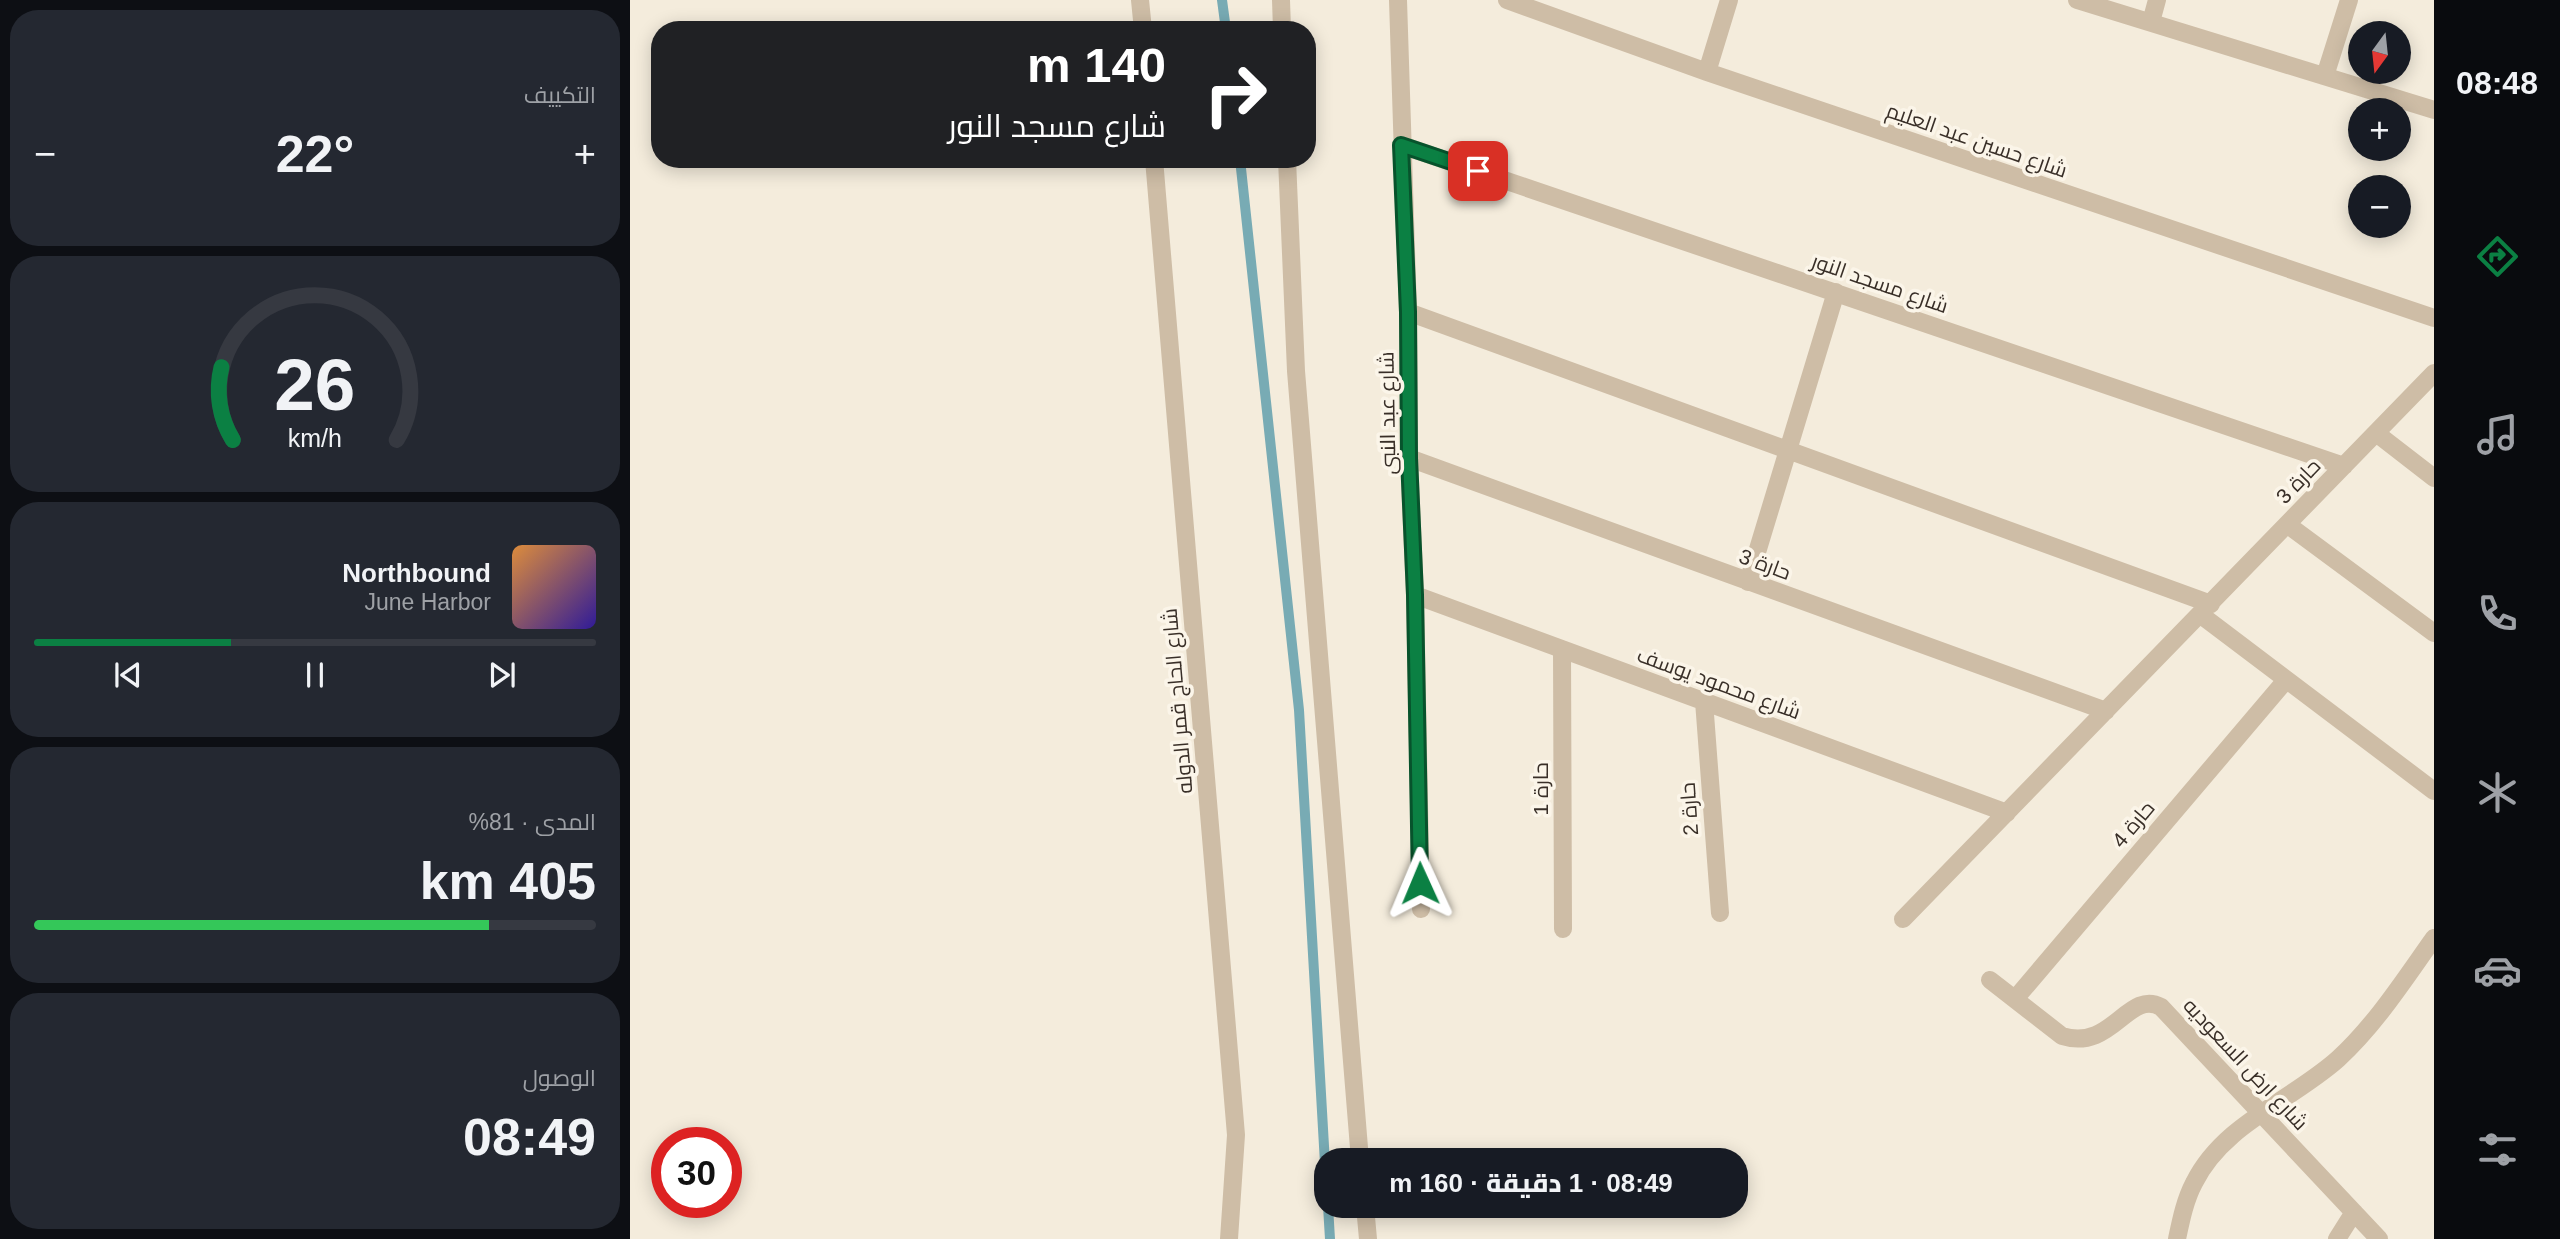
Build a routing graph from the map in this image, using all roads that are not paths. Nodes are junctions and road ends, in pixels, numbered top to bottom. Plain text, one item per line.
1 (1140, 0) edge
2 (1281, 0) edge
3 (1398, 0) edge
4 (1507, 0) edge
5 (1729, 0) edge
6 (2077, 0) edge
7 (2157, 0) edge
8 (2349, 0) edge
9 (1142, 21) edge
10 (1282, 21) edge
11 (2151, 22) junction
12 (1707, 72) junction
13 (2325, 76) junction
14 (2434, 110) edge
15 (1401, 145) junction
16 (1155, 168) edge
17 (1287, 168) edge
18 (1836, 292) junction
19 (1408, 312) junction
20 (2434, 318) edge
21 (2434, 373) edge
22 (2376, 433) junction
23 (1789, 451) junction
24 (1409, 458) junction
25 (2344, 466) junction
26 (2434, 478) edge
27 (2288, 525) junction
28 (1748, 582) junction
29 (1415, 595) junction
30 (2206, 609) junction
31 (2434, 633) edge
32 (1562, 649) junction
33 (2286, 680) junction
34 (1704, 701) junction
35 (2106, 711) junction
36 (2434, 791) edge
37 (2007, 813) junction
38 (1421, 909) dead end
39 (1720, 913) dead end
40 (1903, 919) dead end
41 (1563, 929) dead end
42 (2434, 938) edge
43 (1990, 979) dead end
44 (2015, 999) junction
45 (2262, 1114) junction
46 (1359, 1148) edge
47 (2354, 1212) junction
48 (1366, 1218) edge
49 (1229, 1239) edge
50 (1368, 1239) edge
51 (2177, 1239) edge
52 (2337, 1239) edge
53 (2379, 1239) edge

1 - 9 street
2 - 10 street
3 - 15 street, شارع عبد النبى
4 - 12 street, شارع حسين عبد العليم
5 - 12 street
6 - 11 street
7 - 11 street
8 - 13 street
11 - 13 street
12 - 20 street, شارع حسين عبد العليم
13 - 14 street
15 - 18 street, شارع مسجد النور
15 - 19 street, شارع عبد النبى
16 - 49 street, شارع الحاج قمر الدوله
17 - 46 street
18 - 23 street
18 - 25 street, شارع مسجد النور
19 - 23 street
19 - 24 street, شارع عبد النبى
21 - 22 street, حارة 3
22 - 25 street, حارة 3
22 - 26 street
23 - 28 street
23 - 30 street
24 - 28 street, حارة 3
24 - 29 street, شارع عبد النبى
25 - 27 street, حارة 3
27 - 30 street, حارة 3
27 - 31 street
28 - 35 street, حارة 3
29 - 32 street, شارع محمود يوسف
29 - 38 street, شارع عبد النبى
30 - 33 street
30 - 35 street, حارة 3
32 - 34 street, شارع محمود يوسف
32 - 41 street, حارة 1
33 - 36 street
33 - 44 street, حارة 4
34 - 37 street, شارع محمود يوسف
34 - 39 street, حارة 2
35 - 37 street, حارة 3
37 - 40 street, حارة 3
42 - 45 street
43 - 44 street, شارع ارض السعوديه
44 - 45 street, شارع ارض السعوديه
45 - 47 street, شارع ارض السعوديه
45 - 51 street
47 - 52 street
47 - 53 street, شارع ارض السعوديه
48 - 50 street

